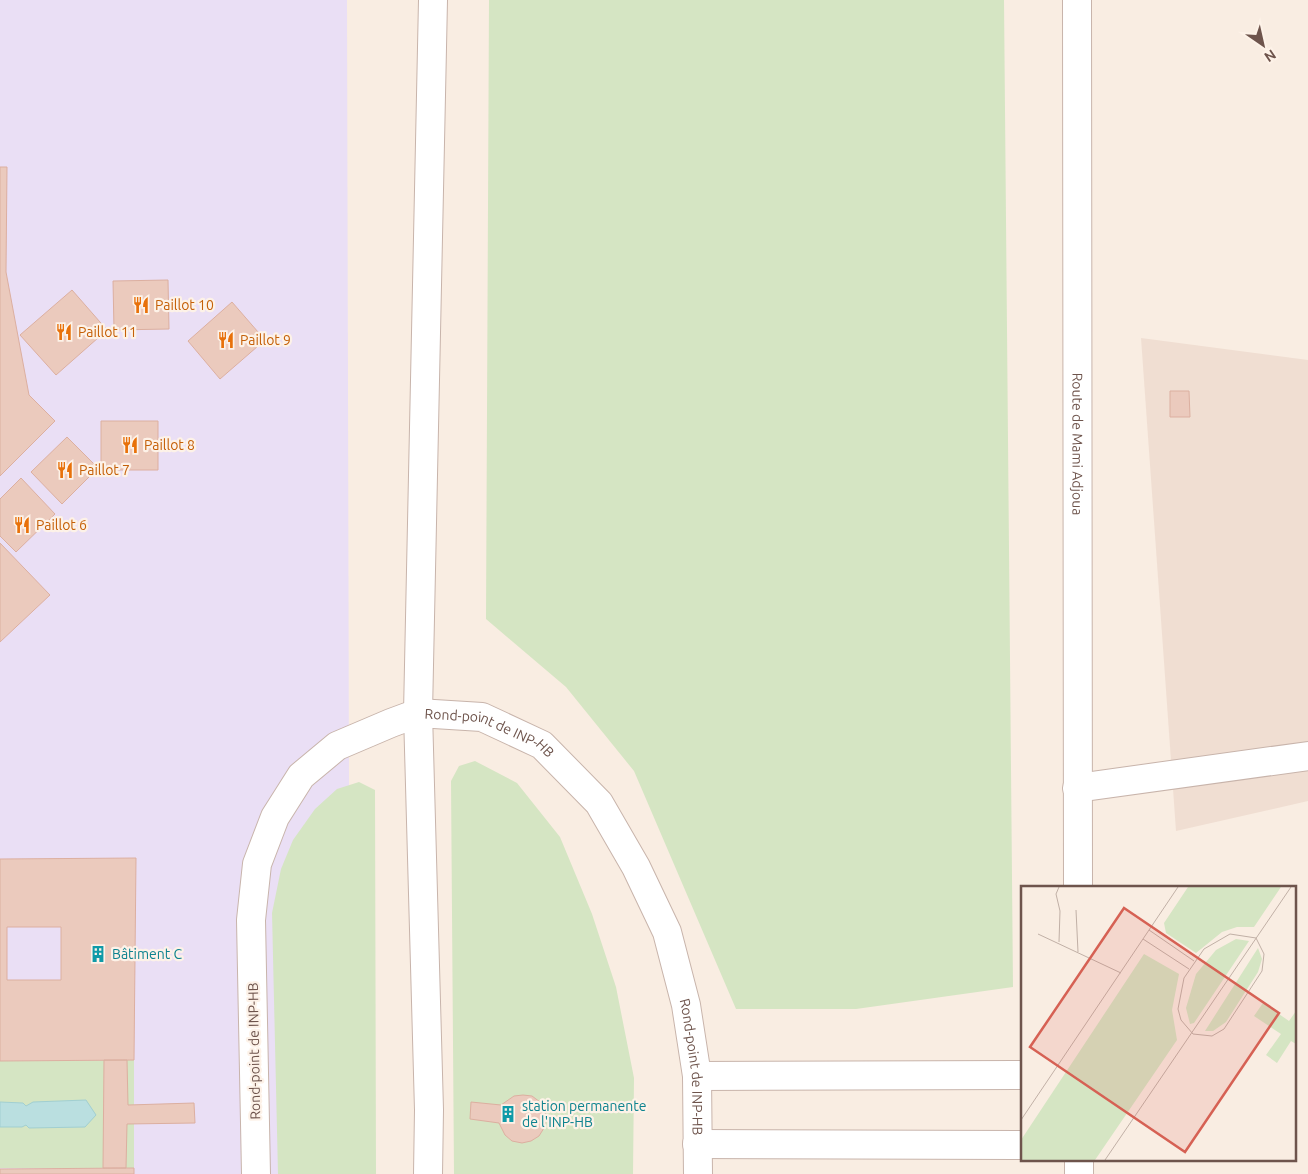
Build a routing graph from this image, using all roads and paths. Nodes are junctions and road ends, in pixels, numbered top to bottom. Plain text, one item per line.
1 (433, 0) edge
2 (1078, 0) edge
3 (418, 713) junction
4 (1308, 756) edge
5 (1077, 788) junction
6 (1078, 886) edge
7 (1021, 1075) edge
8 (697, 1076) junction
9 (697, 1144) junction
10 (1021, 1145) edge
11 (256, 1174) edge
12 (428, 1174) edge
13 (698, 1174) edge

1 - 3 street
2 - 5 street, Route de Mami Adjoua
3 - 8 street, Rond-point de INP-HB
3 - 11 street, Rond-point de INP-HB
3 - 12 street
4 - 5 street
5 - 6 street, Route de Mami Adjoua
7 - 8 street
8 - 9 street, Rond-point de INP-HB
9 - 10 street
9 - 13 street, Rond-point de INP-HB

